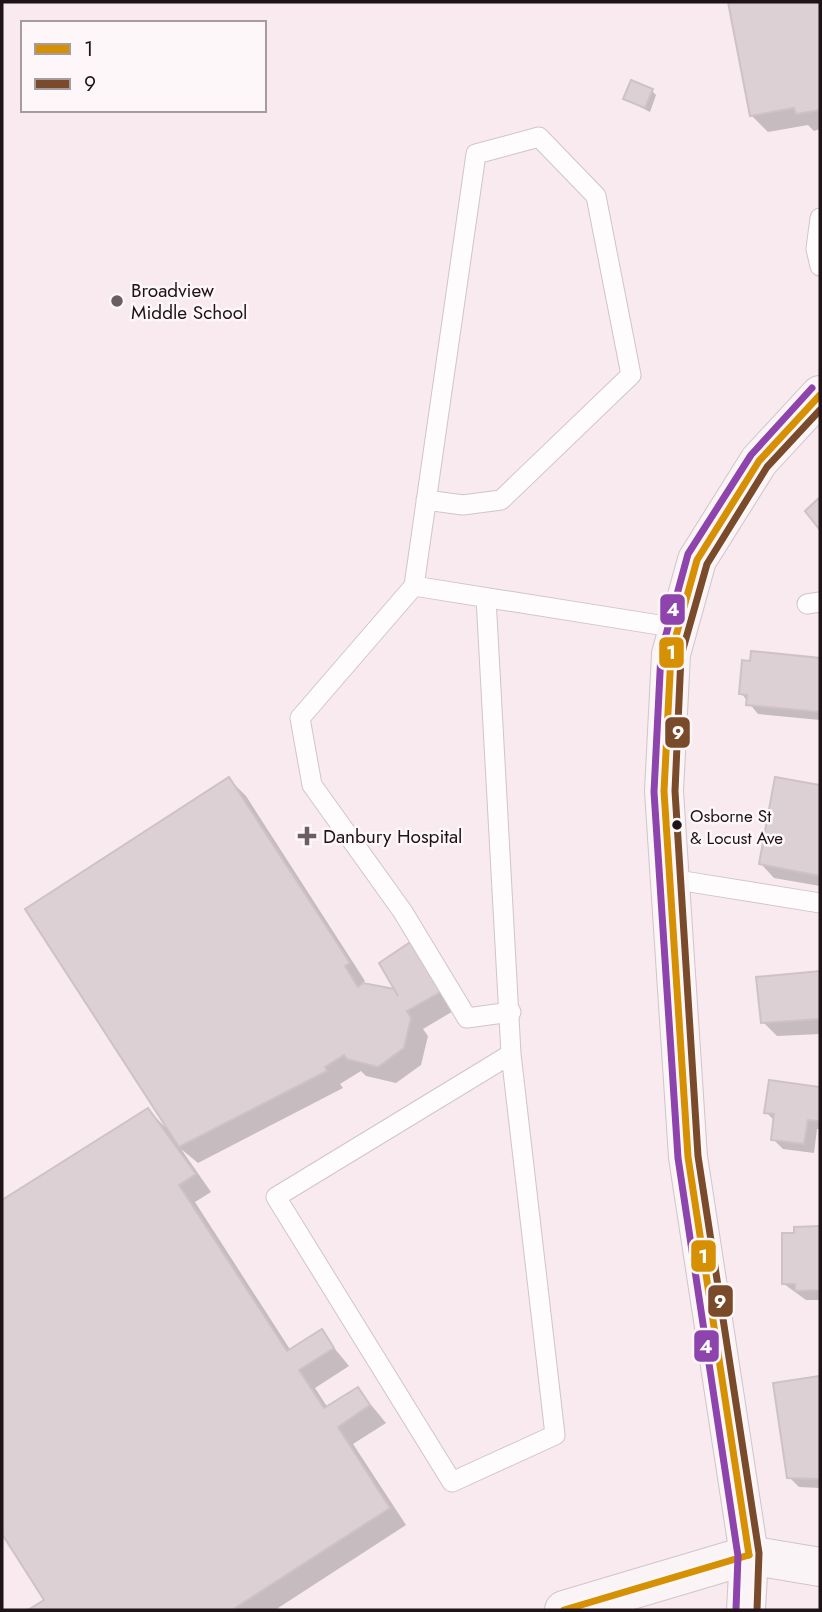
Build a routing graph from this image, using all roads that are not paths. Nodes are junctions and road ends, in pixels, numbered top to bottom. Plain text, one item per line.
1 (820, 218) edge
2 (820, 265) edge
3 (820, 395) edge
4 (426, 500) junction
5 (414, 586) junction
6 (486, 598) junction
7 (678, 628) junction
8 (671, 879) junction
9 (820, 903) edge
10 (511, 1012) junction
11 (512, 1054) junction
12 (749, 1555) junction
13 (820, 1567) edge
14 (564, 1610) edge
15 (746, 1610) edge

1 - 2 lane
3 - 7 main road
4 - 4 lane
4 - 5 lane
5 - 6 lane
5 - 10 lane
6 - 7 lane
6 - 10 lane
7 - 8 main road
8 - 9 lane
8 - 12 main road
10 - 11 lane
11 - 11 lane
12 - 13 main road
12 - 14 main road
12 - 15 main road

